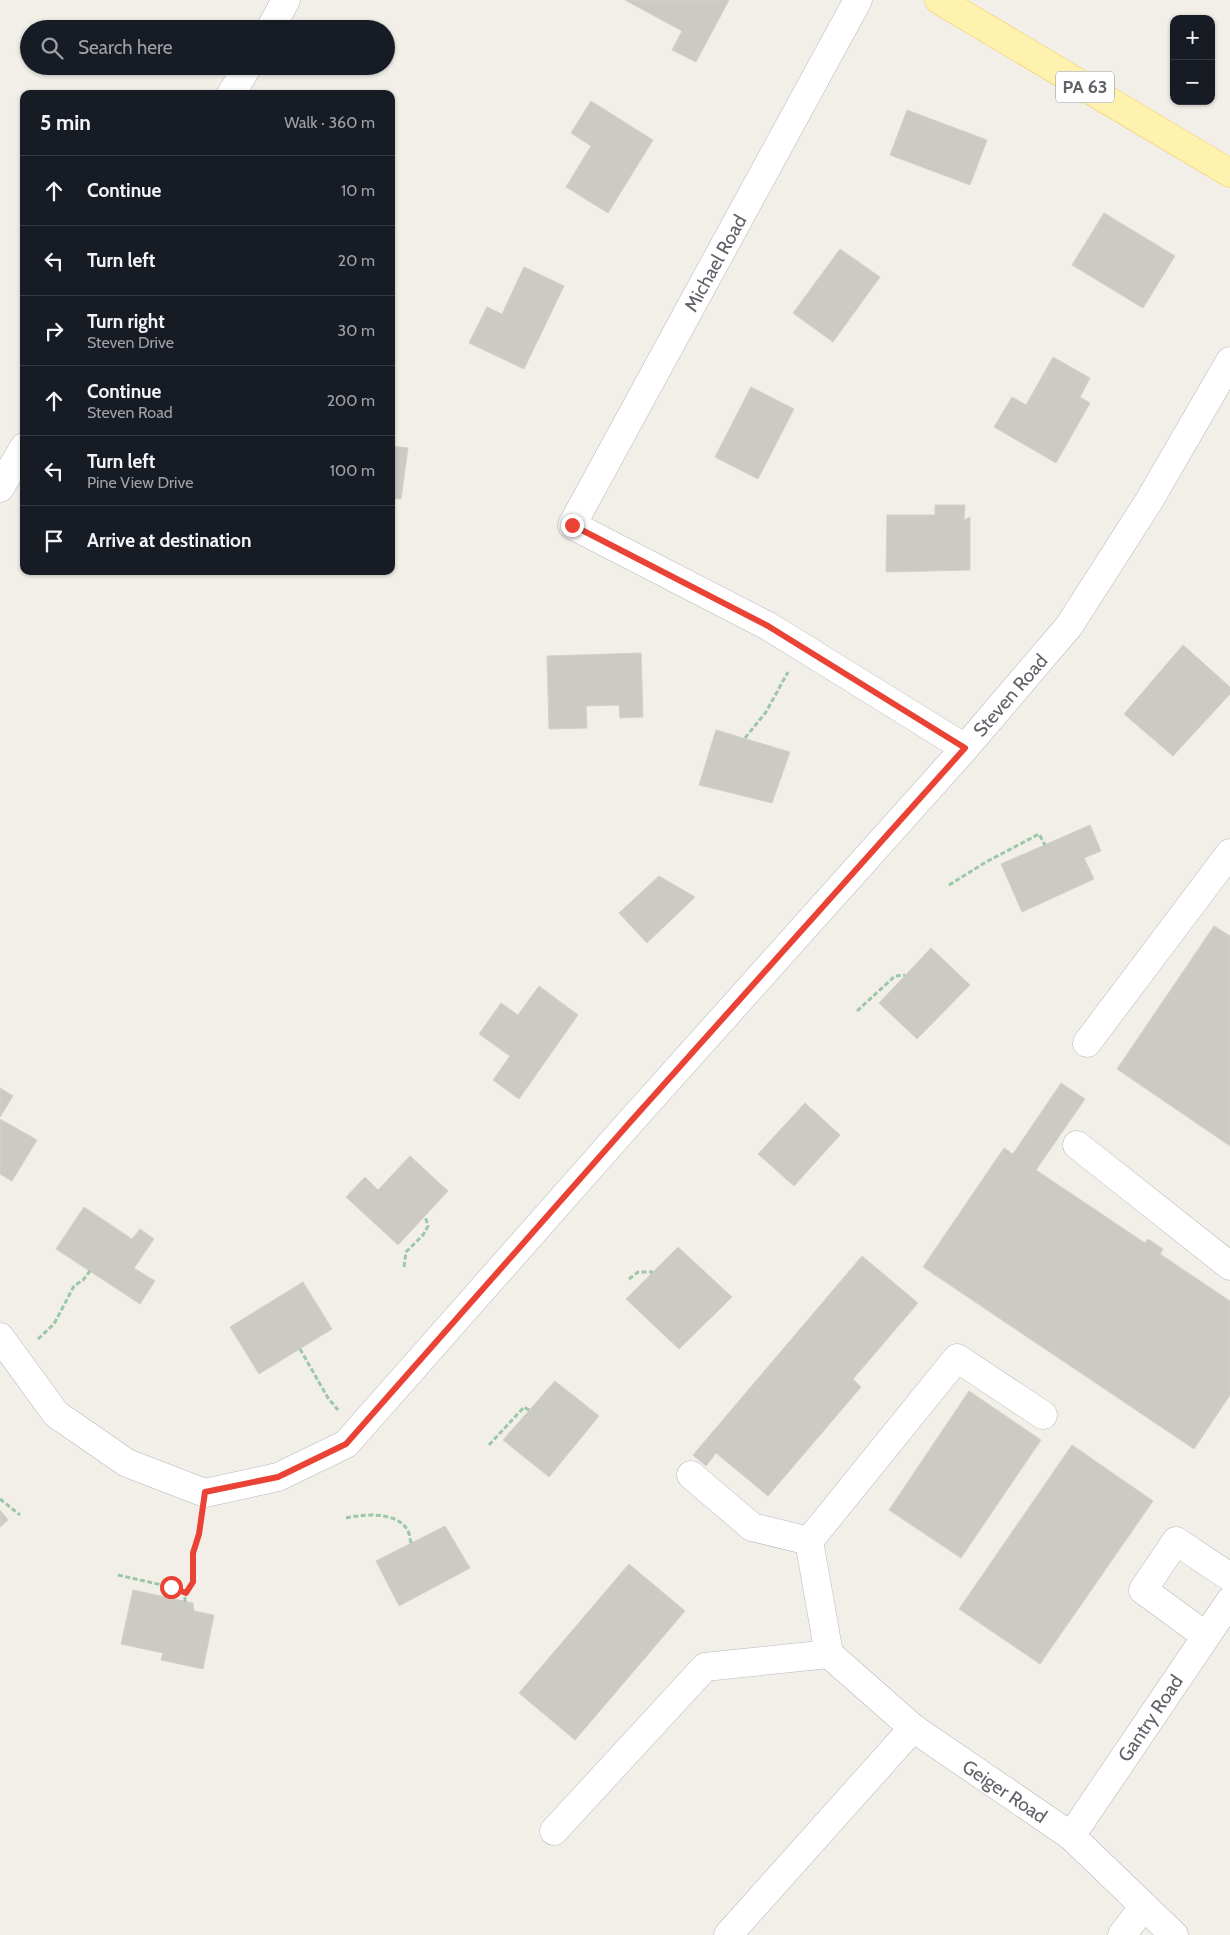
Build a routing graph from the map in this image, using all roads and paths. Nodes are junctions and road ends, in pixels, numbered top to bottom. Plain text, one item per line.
1 (286, 0) edge
2 (858, 0) edge
3 (939, 0) edge
4 (275, 20) edge
5 (243, 75) edge
6 (233, 90) edge
7 (1230, 173) edge
8 (1230, 360) edge
9 (20, 454) edge
10 (0, 488) edge
11 (801, 646) junction
12 (745, 738) dead end
13 (965, 748) junction
14 (1045, 846) dead end
15 (1230, 853) edge
16 (949, 885) dead end
17 (905, 975) dead end
18 (857, 1011) dead end
19 (1087, 1044) dead end
20 (1077, 1145) dead end
21 (425, 1216) dead end
22 (404, 1266) dead end
23 (1230, 1266) edge
24 (90, 1271) dead end
25 (653, 1272) dead end
26 (629, 1279) dead end
27 (0, 1336) edge
28 (300, 1349) dead end
29 (16, 1358) junction
30 (529, 1410) dead end
31 (1043, 1415) dead end
32 (352, 1438) junction
33 (489, 1444) dead end
34 (691, 1475) dead end
35 (205, 1492) junction
36 (0, 1499) edge
37 (20, 1515) dead end
38 (346, 1518) dead end
39 (809, 1541) junction
40 (411, 1543) dead end
41 (118, 1575) dead end
42 (1230, 1577) edge
43 (186, 1593) junction
44 (1230, 1601) edge
45 (185, 1602) dead end
46 (1206, 1636) junction
47 (829, 1654) junction
48 (913, 1728) junction
49 (554, 1831) dead end
50 (1071, 1836) junction
51 (1144, 1906) junction
52 (728, 1935) edge
53 (1122, 1935) edge
54 (1174, 1935) edge

1 - 4 street
2 - 11 street, Michael Road
3 - 7 main road, PA 63
5 - 6 street
8 - 13 street, Steven Road
9 - 10 street
11 - 12 path
11 - 13 street
13 - 32 street, Steven Road
14 - 16 path
15 - 19 street
17 - 18 path
20 - 23 street
21 - 22 path
24 - 29 path
25 - 26 path
27 - 29 street
28 - 32 path
29 - 35 street
30 - 33 path
31 - 39 street
32 - 35 street
34 - 39 street
35 - 43 path
36 - 37 path
38 - 40 path
39 - 47 street
41 - 43 path
42 - 46 street
43 - 45 path
44 - 46 street, Gantry Road
46 - 50 street, Gantry Road
47 - 48 street, Geiger Road
47 - 49 street
48 - 50 street, Geiger Road
48 - 52 street
50 - 51 street, Geiger Road
51 - 53 street
51 - 54 street, Geiger Road

